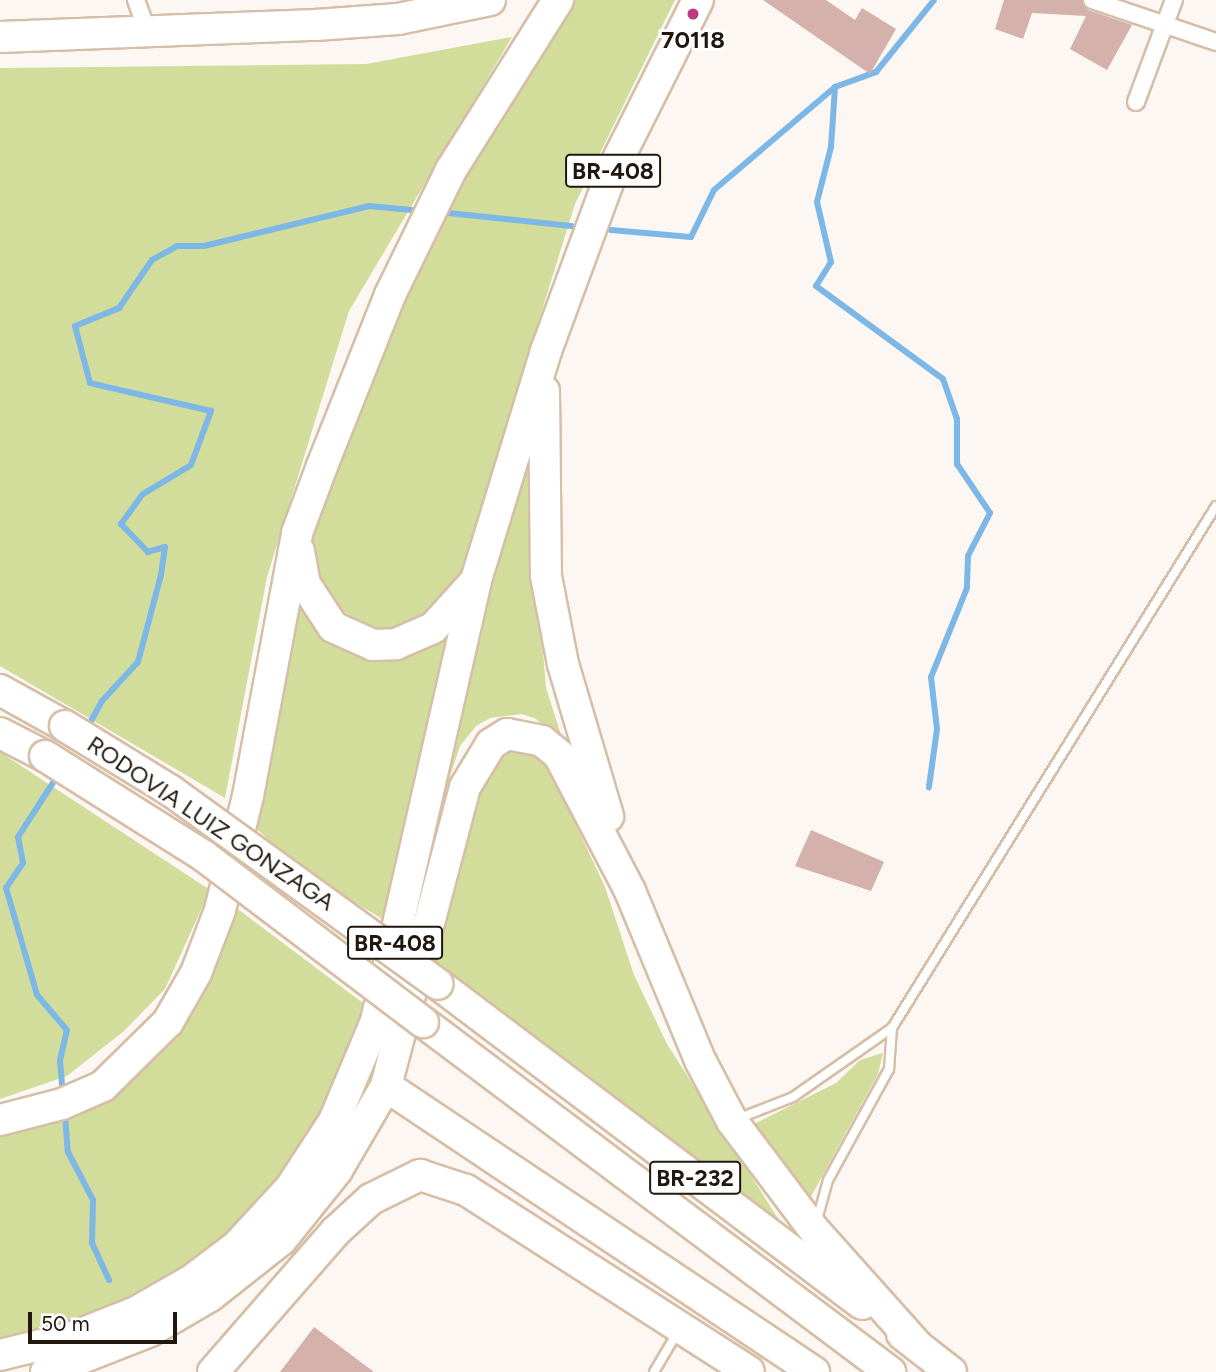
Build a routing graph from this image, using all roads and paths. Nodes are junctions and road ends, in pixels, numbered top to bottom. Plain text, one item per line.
1 (490, 0) edge
2 (558, 0) edge
3 (698, 0) edge
4 (1092, 0) edge
5 (1174, 0) edge
6 (141, 14) edge
7 (1166, 24) junction
8 (0, 37) edge
9 (1216, 42) edge
10 (1136, 102) dead end
11 (546, 351) junction
12 (1216, 506) edge
13 (298, 533) junction
14 (476, 580) junction
15 (0, 690) edge
16 (0, 733) edge
17 (629, 891) junction
18 (892, 1028) junction
19 (386, 1086) junction
20 (2, 1120) edge
21 (732, 1121) junction
22 (815, 1231) junction
23 (678, 1326) junction
24 (918, 1346) junction
25 (21, 1362) edge
26 (213, 1372) edge
27 (654, 1372) edge
28 (749, 1372) edge
29 (814, 1372) edge
30 (890, 1372) edge
31 (951, 1372) edge

1 - 6 highway
2 - 13 highway
3 - 11 highway, BR-408
4 - 7 street
5 - 7 street
6 - 8 highway
7 - 9 street
7 - 10 street
11 - 14 highway, BR-408
11 - 17 highway
12 - 18 lane
13 - 14 highway
13 - 20 highway
14 - 25 highway, BR-408
15 - 24 highway, RODOVIA LUIZ GONZAGA / BR-232, bridge
16 - 30 highway, RODOVIA LUIZ GONZAGA / BR-232, bridge
17 - 19 highway
17 - 21 highway
18 - 21 lane
18 - 22 lane
19 - 25 highway
19 - 29 highway
21 - 22 highway
22 - 24 highway
23 - 26 highway
23 - 27 lane
23 - 28 highway
24 - 31 highway, RODOVIA LUIZ GONZAGA / BR-232

